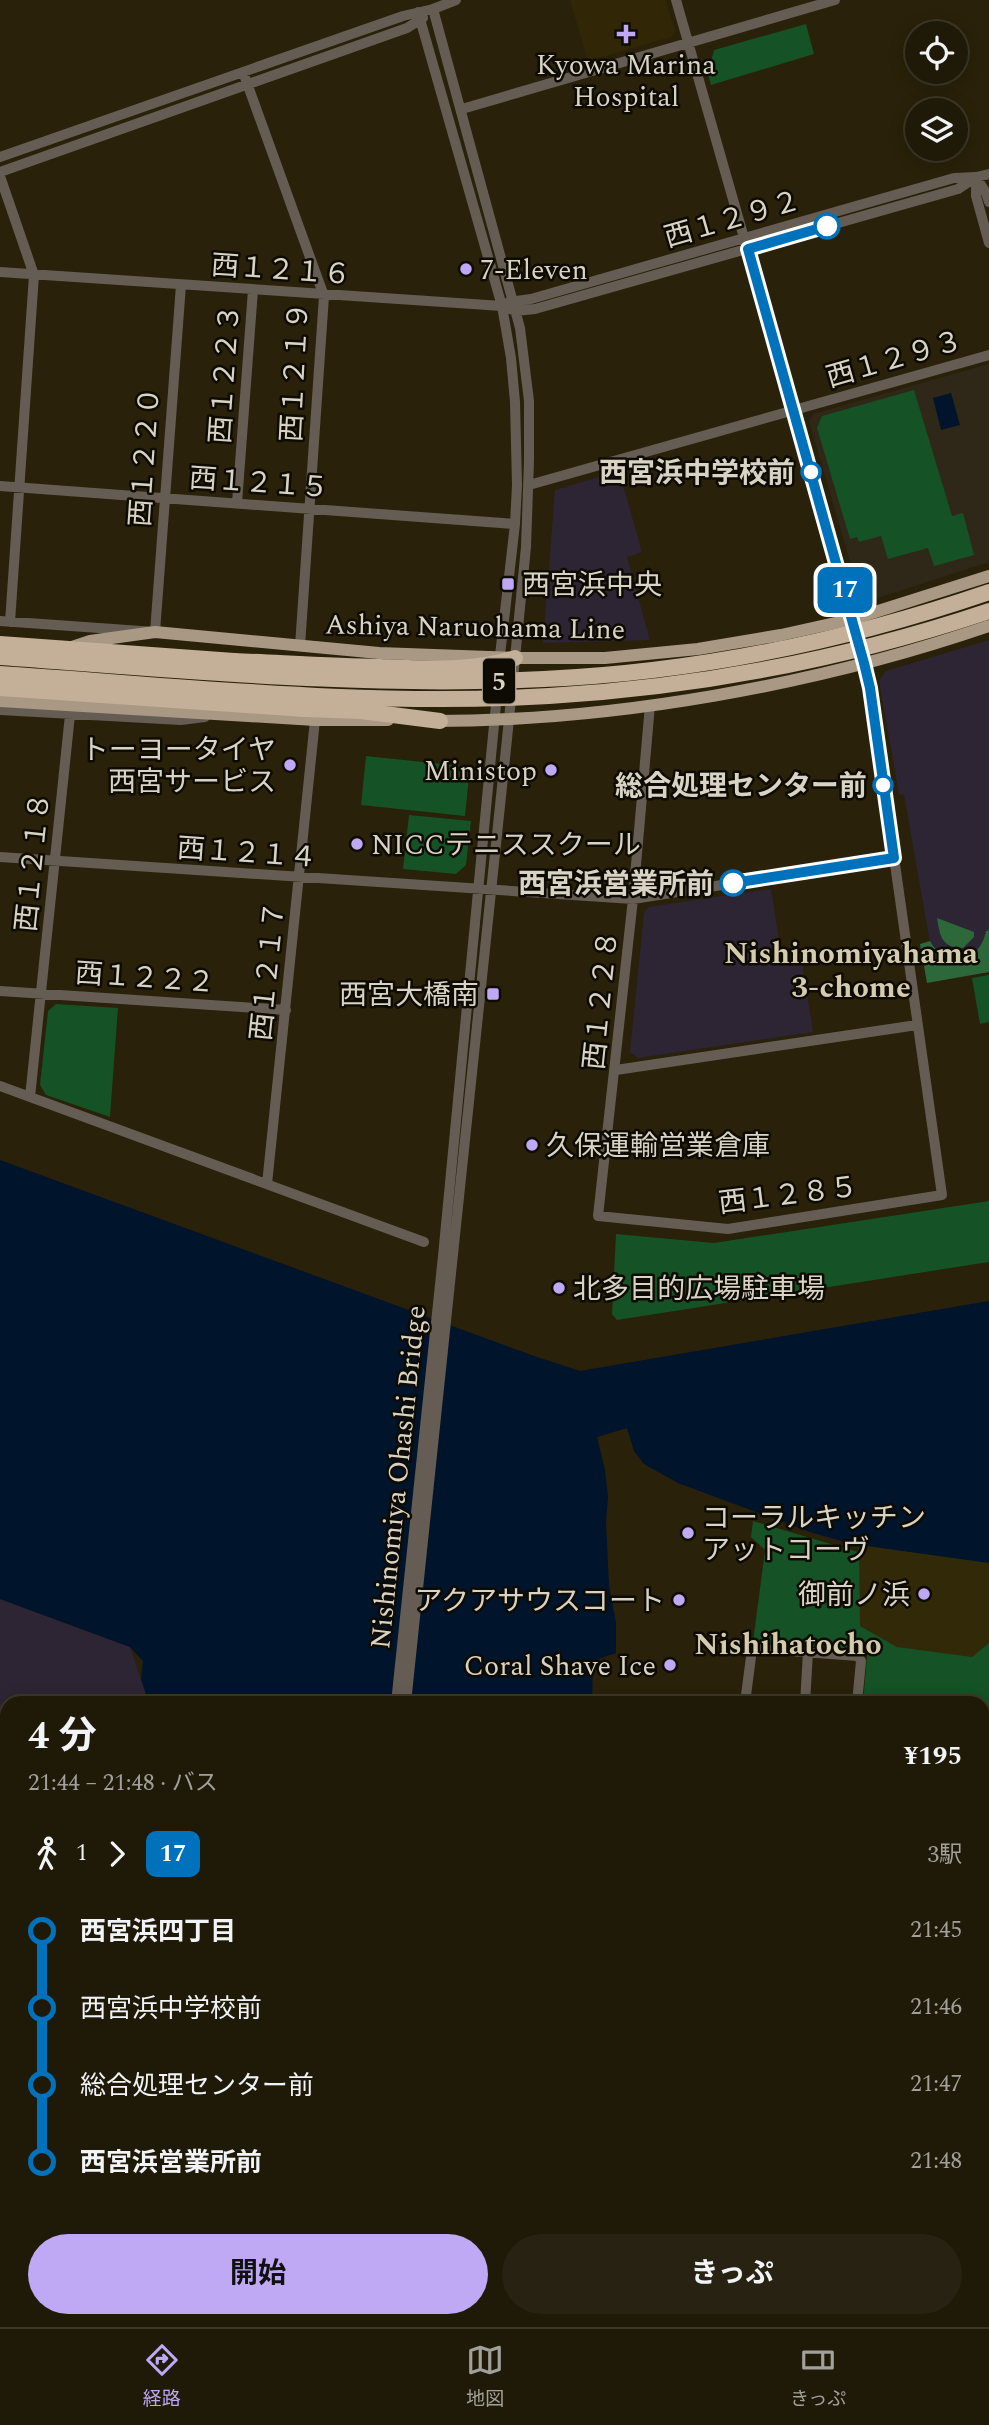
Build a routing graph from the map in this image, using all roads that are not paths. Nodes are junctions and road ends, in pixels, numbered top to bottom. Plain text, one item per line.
1 (456, 0) edge
2 (677, 0) edge
3 (835, 0) edge
4 (433, 9) junction
5 (419, 17) junction
6 (689, 43) junction
7 (243, 72) junction
8 (248, 85) junction
9 (462, 109) junction
10 (0, 158) edge
11 (0, 174) edge
12 (989, 174) edge
13 (976, 177) junction
14 (989, 202) edge
15 (747, 243) junction
16 (989, 243) edge
17 (0, 272) edge
18 (34, 275) junction
19 (180, 285) junction
20 (253, 290) junction
21 (324, 296) junction
22 (514, 305) junction
23 (502, 306) junction
24 (989, 355) edge
25 (794, 410) junction
26 (529, 485) junction
27 (0, 486) edge
28 (18, 488) junction
29 (163, 498) junction
30 (237, 503) junction
31 (308, 508) junction
32 (515, 524) junction
33 (989, 576) edge
34 (989, 592) edge
35 (989, 611) edge
36 (853, 619) junction
37 (5, 622) edge
38 (989, 626) edge
39 (155, 632) junction
40 (0, 644) edge
41 (300, 646) junction
42 (0, 657) edge
43 (505, 660) junction
44 (864, 663) junction
45 (0, 674) edge
46 (0, 688) edge
47 (0, 701) edge
48 (650, 705) junction
49 (0, 710) edge
50 (70, 715) junction
51 (218, 715) junction
52 (508, 719) junction
53 (315, 720) junction
54 (494, 720) junction
55 (440, 721) junction
56 (0, 857) edge
57 (894, 858) junction
58 (55, 861) junction
59 (299, 878) junction
60 (476, 890) junction
61 (490, 890) junction
62 (633, 899) junction
63 (0, 990) edge
64 (42, 993) junction
65 (286, 1010) junction
66 (917, 1025) junction
67 (615, 1070) junction
68 (0, 1086) edge
69 (30, 1097) junction
70 (267, 1184) junction
71 (598, 1216) joint
72 (424, 1242) dead end
73 (447, 1257) junction
74 (808, 1652) junction
75 (398, 1696) edge
76 (407, 1696) edge
77 (746, 1696) edge
78 (805, 1696) edge
79 (857, 1696) edge

1 - 4 street
2 - 6 street
3 - 6 street
4 - 5 street
4 - 9 street
5 - 7 street
5 - 8 street
5 - 23 street
6 - 9 street
6 - 15 street
7 - 8 street, 西１２１９
7 - 10 street
8 - 11 street
8 - 21 street, 西１２１９
9 - 22 street
11 - 18 street
12 - 13 street, 西１２９２
13 - 14 street
13 - 15 street, 西１２９２
13 - 16 street
15 - 22 street, 西１２９２
15 - 25 street
17 - 18 street, 西１２１６
18 - 19 street, 西１２１６
18 - 28 street
19 - 20 street, 西１２１６
19 - 29 street, 西１２２０
20 - 21 street, 西１２１６
20 - 30 street, 西１２２３
21 - 23 street, 西１２１６
21 - 31 street, 西１２１９
22 - 23 street, 西１２１６
22 - 26 street
23 - 32 street
24 - 25 street, 西１２９３
25 - 26 street, 西１２９３
25 - 36 street
26 - 43 street
27 - 28 street, 西１２１５
28 - 29 street, 西１２１５
28 - 37 street
29 - 30 street, 西１２１５
29 - 39 street, 西１２２０
30 - 31 street, 西１２１５
31 - 32 street, 西１２１５
31 - 41 street, 西１２１９
32 - 43 street
33 - 36 main road, Ashiya Naruohama Line
34 - 42 highway, 5, bridge
35 - 45 highway, 5, bridge
36 - 43 main road, Ashiya Naruohama Line
36 - 44 main road
37 - 39 street
38 - 44 main road
39 - 41 main road, Ashiya Naruohama Line
39 - 45 main road, Ashiya Naruohama Line
40 - 43 highway, 5, bridge
41 - 43 main road, Ashiya Naruohama Line
43 - 52 street
43 - 54 street
44 - 48 main road
44 - 57 street
46 - 55 highway
47 - 51 main road
48 - 52 main road
48 - 62 street, 西１２２８
49 - 50 street
50 - 51 street
50 - 58 street, 西１２１８
51 - 53 main road
52 - 54 main road
52 - 61 street
53 - 55 main road
53 - 59 street, 西１２１７
54 - 55 main road
54 - 60 street
56 - 58 street, 西１２１４
57 - 62 street, 西１２１４
57 - 66 street
58 - 59 street, 西１２１４
58 - 64 street, 西１２１８
59 - 60 street, 西１２１４
59 - 65 street, 西１２１７
60 - 61 street, 西１２１４
60 - 73 street
61 - 62 street, 西１２１４
61 - 73 street
62 - 67 street, 西１２２８
63 - 64 street, 西１２２２
64 - 65 street, 西１２２２
64 - 69 street, 西１２１８
65 - 70 street, 西１２１７
66 - 67 street
66 - 71 street, 西１２８５
67 - 71 street, 西１２２８
68 - 69 street
69 - 70 street
70 - 72 street
73 - 75 street, Nishinomiya Ohashi Bridge
73 - 76 street, Nishinomiya Ohashi Bridge
74 - 77 street
74 - 78 street
74 - 79 street

